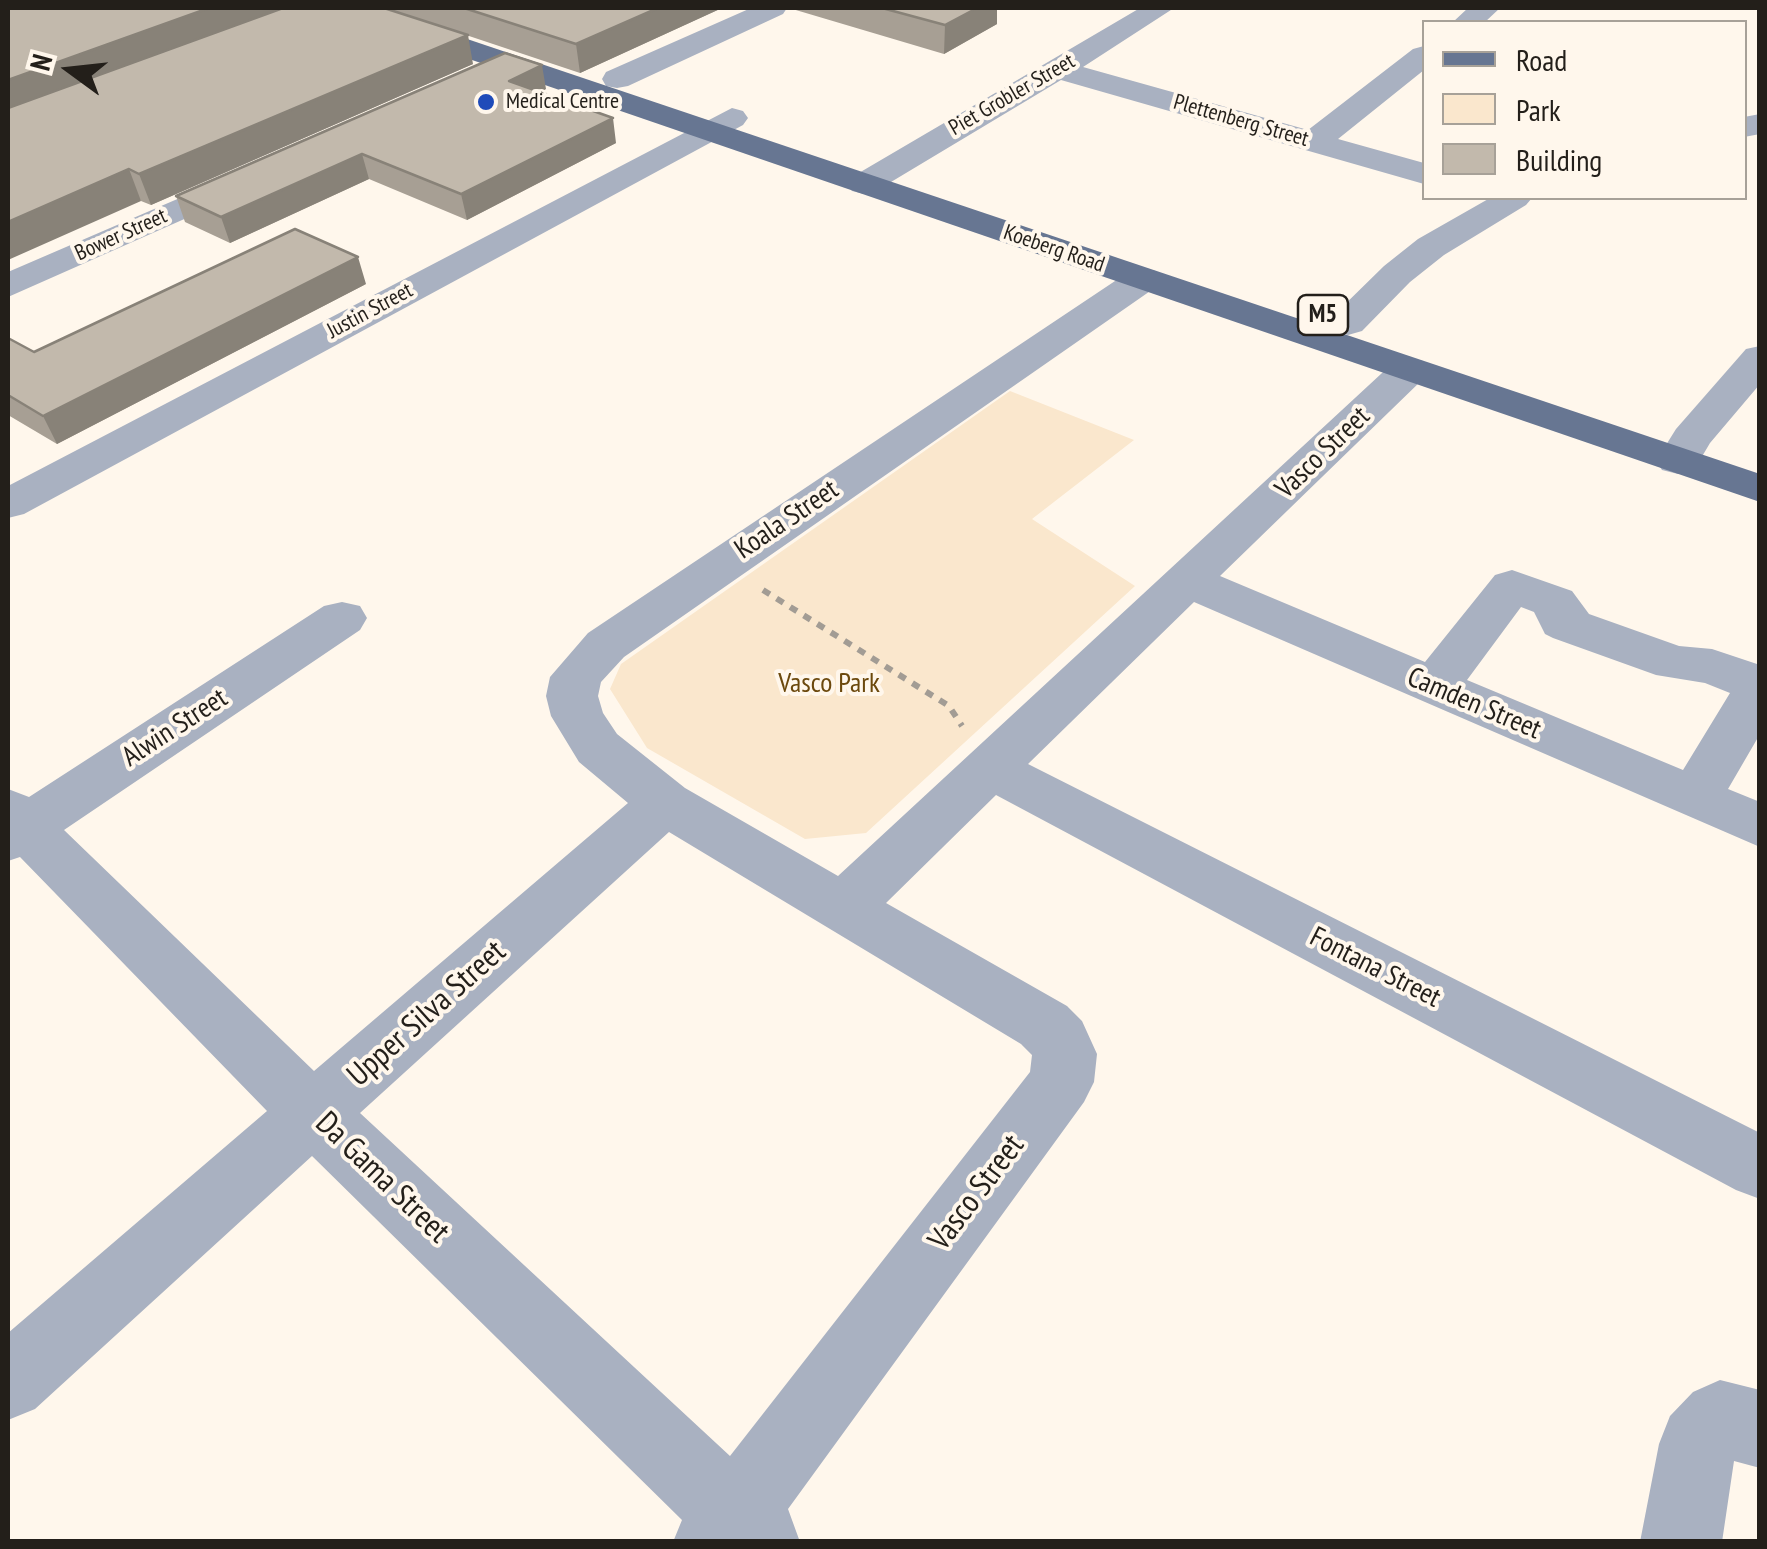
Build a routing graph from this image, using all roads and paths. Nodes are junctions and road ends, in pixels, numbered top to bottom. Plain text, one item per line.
1 (348, 8) edge
2 (402, 8) edge
3 (773, 8) edge
4 (1160, 8) edge
5 (1422, 57) edge
6 (509, 62) junction
7 (1057, 69) junction
8 (617, 80) junction
9 (463, 84) edge
10 (720, 124) junction
11 (1315, 141) junction
12 (281, 164) edge
13 (1422, 173) edge
14 (875, 176) junction
15 (1505, 200) edge
16 (1143, 280) junction
17 (8, 286) edge
18 (1348, 323) junction
19 (1760, 358) edge
20 (1410, 370) junction
21 (1684, 450) junction
22 (1760, 461) edge
23 (1760, 489) edge
24 (8, 504) edge
25 (722, 564) junction
26 (1188, 581) junction
27 (342, 618) dead end
28 (1434, 686) junction
29 (990, 768) junction
30 (1694, 798) junction
31 (665, 803) junction
32 (13, 825) edge
33 (1760, 826) edge
34 (844, 906) junction
35 (314, 1114) junction
36 (1760, 1168) edge
37 (8, 1382) edge
38 (1740, 1424) edge
39 (737, 1532) edge
40 (1680, 1542) edge

1 - 6 main road, Koeberg Road / M5
2 - 8 main road, Koeberg Road / M5
3 - 8 street
4 - 7 street, Piet Grobler Street
5 - 11 street
6 - 9 street
6 - 10 main road, Koeberg Road / M5
7 - 11 street, Plettenberg Street
7 - 14 street, Piet Grobler Street
8 - 10 main road, Koeberg Road / M5
10 - 14 main road, Koeberg Road / M5
10 - 24 street, Justin Street
11 - 13 street, Plettenberg Street
12 - 17 street, Bower Street
14 - 16 main road, Koeberg Road / M5
14 - 18 main road, Koeberg Road / M5
15 - 18 street
16 - 20 main road, Koeberg Road / M5
16 - 25 street, Koala Street
18 - 21 main road, Koeberg Road / M5
19 - 21 street
20 - 21 main road, Koeberg Road / M5
20 - 26 street, Vasco Street
21 - 22 main road, Koeberg Road / M5
21 - 23 main road, Koeberg Road / M5
25 - 29 path
25 - 31 street, Koala Street
26 - 28 street, Camden Street
26 - 29 street, Vasco Street
27 - 32 street, Alwin Street
28 - 30 street, Camden Street
28 - 30 street
29 - 34 street, Vasco Street
29 - 36 street, Fontana Street
30 - 33 street, Camden Street
31 - 34 street, Vasco Street
31 - 35 street, Upper Silva Street
32 - 35 street, Da Gama Street
34 - 39 street, Vasco Street
35 - 37 street, Upper Silva Street
35 - 39 street, Da Gama Street
38 - 40 street

